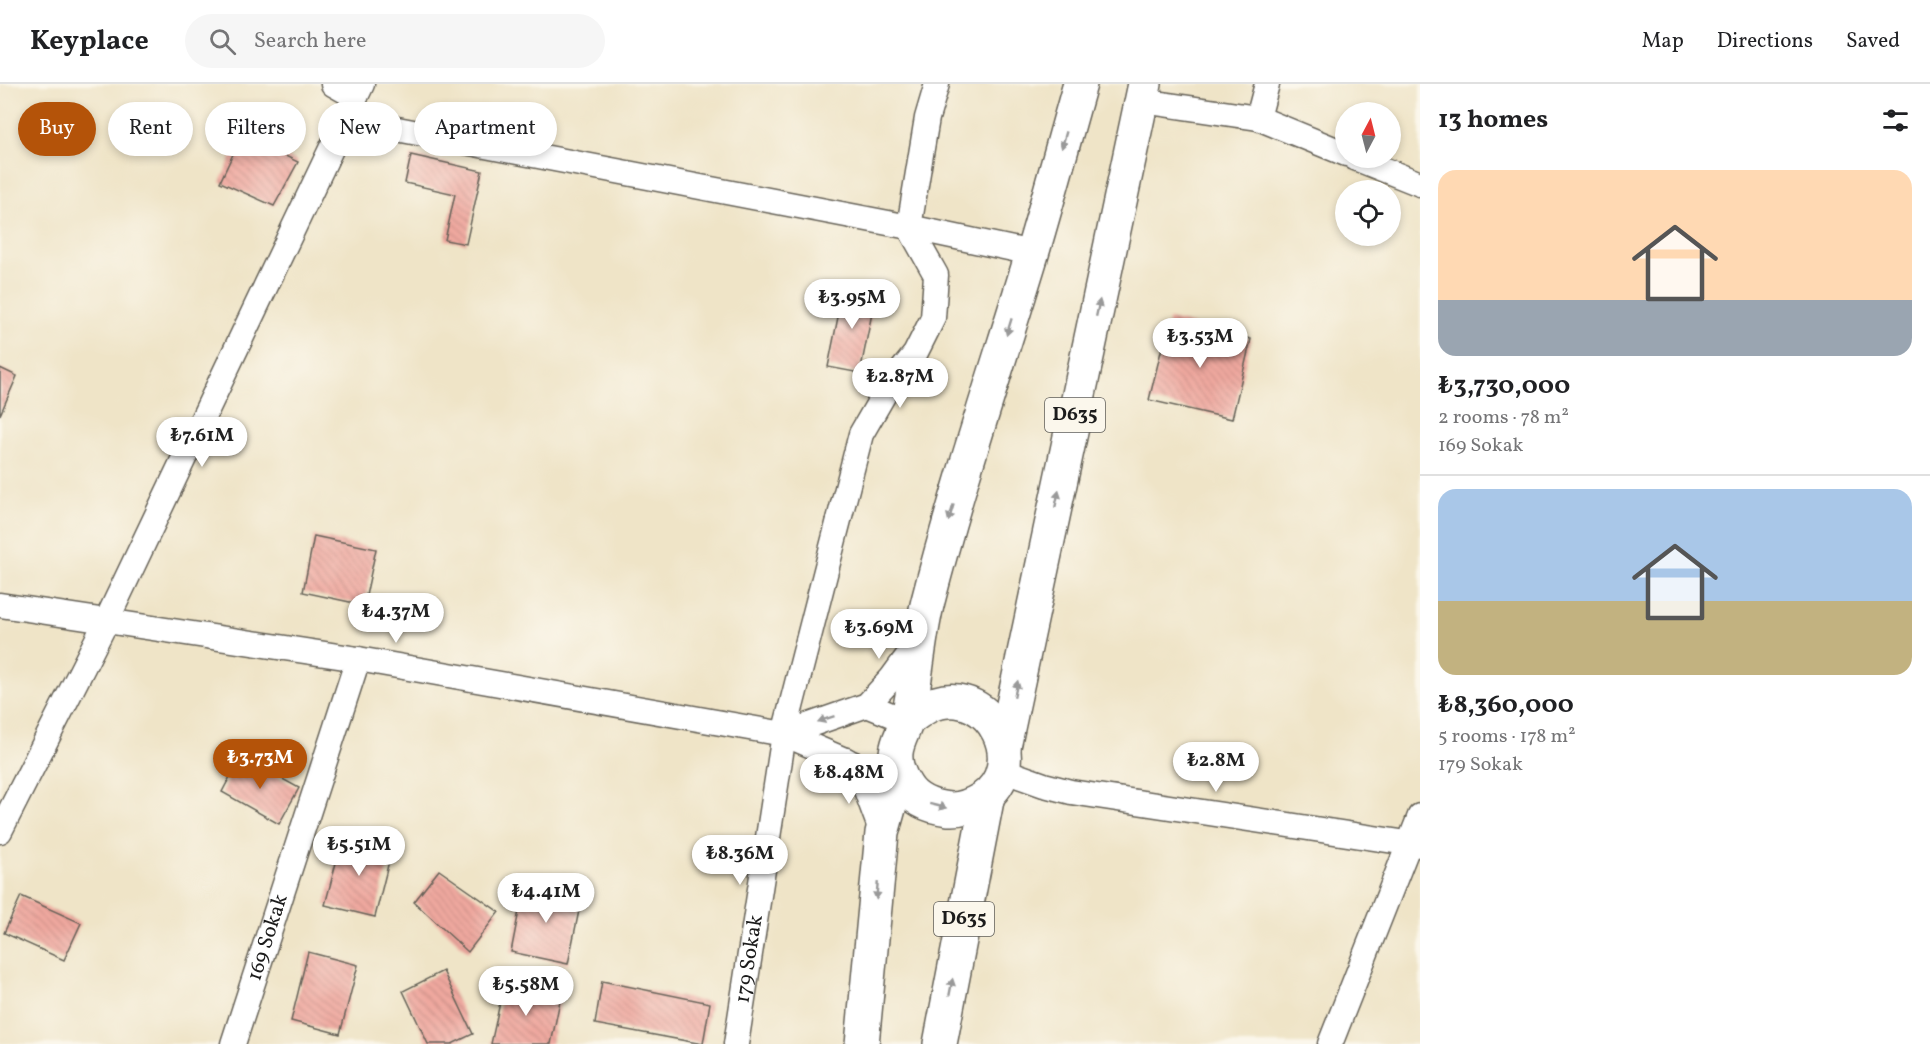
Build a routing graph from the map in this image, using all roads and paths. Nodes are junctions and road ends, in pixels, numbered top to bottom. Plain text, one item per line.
1 (333, 84) edge
2 (937, 84) edge
3 (1080, 84) edge
4 (1267, 84) edge
5 (1144, 93) edge
6 (354, 100) edge
7 (1258, 118) junction
8 (1335, 150) edge
9 (1380, 168) edge
10 (1420, 184) edge
11 (909, 227) junction
12 (1032, 253) junction
13 (0, 605) edge
14 (106, 622) junction
15 (920, 640) junction
16 (358, 658) junction
17 (867, 705) junction
18 (906, 721) junction
19 (784, 734) junction
20 (846, 760) junction
21 (998, 770) junction
22 (899, 773) junction
23 (1420, 816) edge
24 (0, 831) edge
25 (882, 833) junction
26 (1415, 844) edge
27 (233, 1044) edge
28 (736, 1044) edge
29 (862, 1044) edge
30 (940, 1044) edge
31 (1330, 1044) edge

1 - 6 street
2 - 11 street
3 -> 12 highway
4 - 7 street
5 - 7 street
21 -> 5 highway, D635
6 - 11 street
6 - 14 street
7 - 8 street
9 - 10 street
11 - 12 street
11 - 19 street, 179 Sokak
12 -> 15 highway
13 - 14 street
14 - 16 street
14 - 24 street
15 - 17 street
15 - 18 highway
16 - 19 street
16 - 27 street, 169 Sokak
17 - 18 street
17 -> 19 street
18 - 21 highway
18 - 22 highway
19 - 20 street
19 - 28 street, 179 Sokak
20 - 22 street
20 - 25 street
22 -> 21 highway
21 - 26 street
30 -> 21 highway, D635
22 - 25 highway
23 - 26 street
25 -> 29 highway
26 - 31 street

